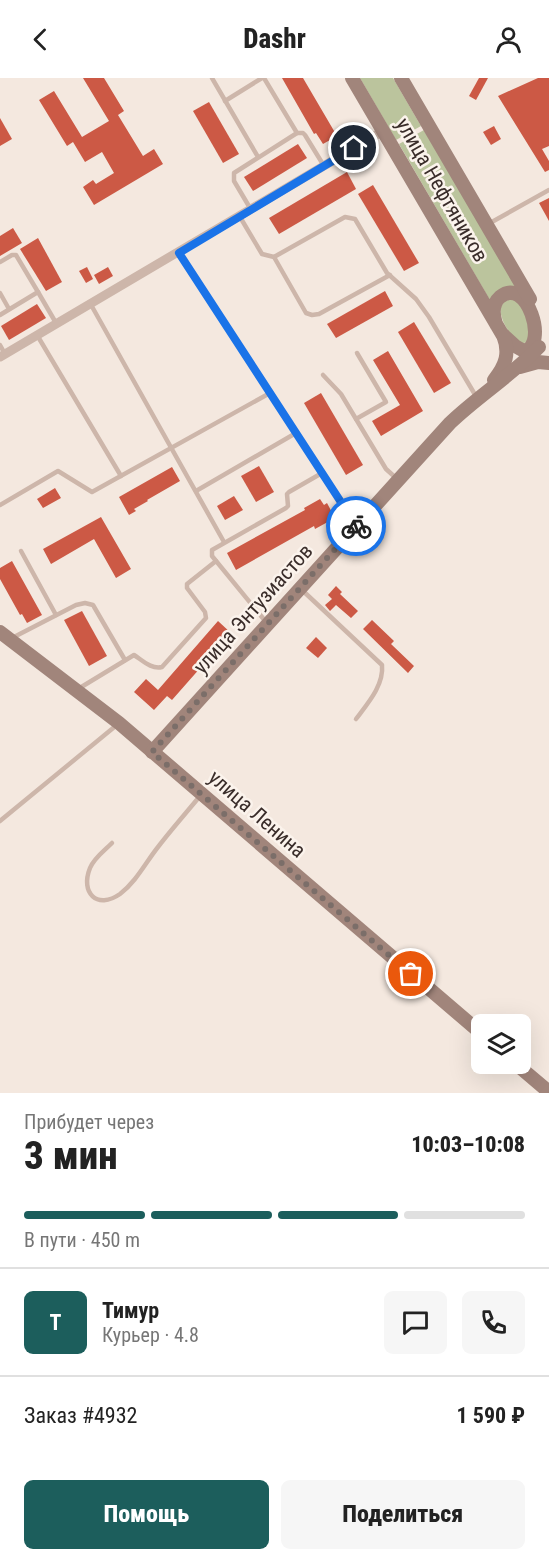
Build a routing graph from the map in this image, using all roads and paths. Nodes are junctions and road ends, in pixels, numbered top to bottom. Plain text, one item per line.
1 (212, 78) edge
2 (263, 78) edge
3 (352, 78) edge
4 (401, 78) edge
5 (225, 101) junction
6 (383, 131) junction
7 (297, 133) junction
8 (258, 157) junction
9 (324, 166) junction
10 (549, 190) edge
11 (252, 210) junction
12 (240, 217) junction
13 (487, 224) junction
14 (179, 253) junction
15 (274, 257) junction
16 (0, 262) edge
17 (390, 275) junction
18 (38, 292) junction
19 (0, 293) edge
20 (90, 303) junction
21 (532, 303) junction
22 (9, 309) junction
23 (0, 315) edge
24 (540, 317) junction
25 (56, 323) junction
26 (499, 329) junction
27 (549, 332) edge
28 (37, 335) junction
29 (0, 345) edge
30 (532, 350) junction
31 (357, 353) dead end
32 (3, 355) edge
33 (549, 361) edge
34 (518, 367) junction
35 (322, 375) dead end
36 (270, 393) junction
37 (481, 395) junction
38 (356, 419) junction
39 (296, 433) junction
40 (172, 448) junction
41 (322, 473) junction
42 (121, 476) junction
43 (398, 480) junction
44 (196, 491) junction
45 (0, 505) edge
46 (358, 524) junction
47 (224, 542) junction
48 (21, 550) dead end
49 (216, 561) junction
50 (300, 589) junction
51 (56, 615) junction
52 (268, 624) junction
53 (5, 636) edge
54 (126, 660) junction
55 (77, 690) junction
56 (356, 718) dead end
57 (119, 723) junction
58 (152, 752) junction
59 (201, 794) junction
60 (0, 821) edge
61 (112, 843) dead end
62 (471, 1025) edge
63 (528, 1074) edge
64 (549, 1092) edge

1 - 5 lane
2 - 5 lane
2 - 7 lane
3 - 6 main road, улица Нефтяников
4 - 13 main road, улица Нефтяников
5 - 8 lane
6 - 9 street
6 - 26 main road, улица Нефтяников
7 - 8 lane
7 - 9 lane
8 - 11 lane
9 - 11 street
10 - 13 lane
11 - 12 street
12 - 14 street
12 - 15 lane
13 - 21 main road, улица Нефтяников
14 - 20 street
14 - 36 lane
15 - 17 lane
15 - 17 lane
16 - 18 lane
17 - 37 lane
18 - 22 lane
18 - 25 lane
19 - 22 lane
20 - 25 street
20 - 40 lane
21 - 24 main road, улица Нефтяников
21 - 26 main road
22 - 23 lane
24 - 27 main road, улица Нефтяников
24 - 30 main road, улица Нефтяников
25 - 28 street
26 - 30 main road, улица Нефтяников
26 - 37 main road, улица Энтузиастов
28 - 32 street
28 - 42 lane
29 - 32 lane
30 - 33 main road, улица Нефтяников
30 - 34 main road, улица Энтузиастов
31 - 38 lane
33 - 34 main road
34 - 37 main road, улица Энтузиастов
35 - 38 lane
36 - 39 lane
36 - 40 lane
37 - 43 main road, улица Энтузиастов
38 - 43 lane
39 - 41 lane
39 - 44 lane
40 - 42 lane
40 - 44 lane
41 - 46 lane
41 - 47 lane
42 - 45 lane
43 - 46 main road, улица Энтузиастов
44 - 47 lane
46 - 50 main road, улица Энтузиастов
47 - 49 lane
48 - 51 lane
49 - 52 lane
49 - 54 lane
50 - 52 main road, улица Энтузиастов
50 - 56 lane
51 - 53 lane
51 - 54 lane
52 - 58 main road, улица Энтузиастов
53 - 55 main road, улица Ленина
54 - 55 lane
55 - 57 main road, улица Ленина
57 - 58 main road, улица Ленина
57 - 60 lane
58 - 59 main road, улица Ленина
59 - 61 lane
59 - 62 main road, улица Ленина
63 - 64 main road

